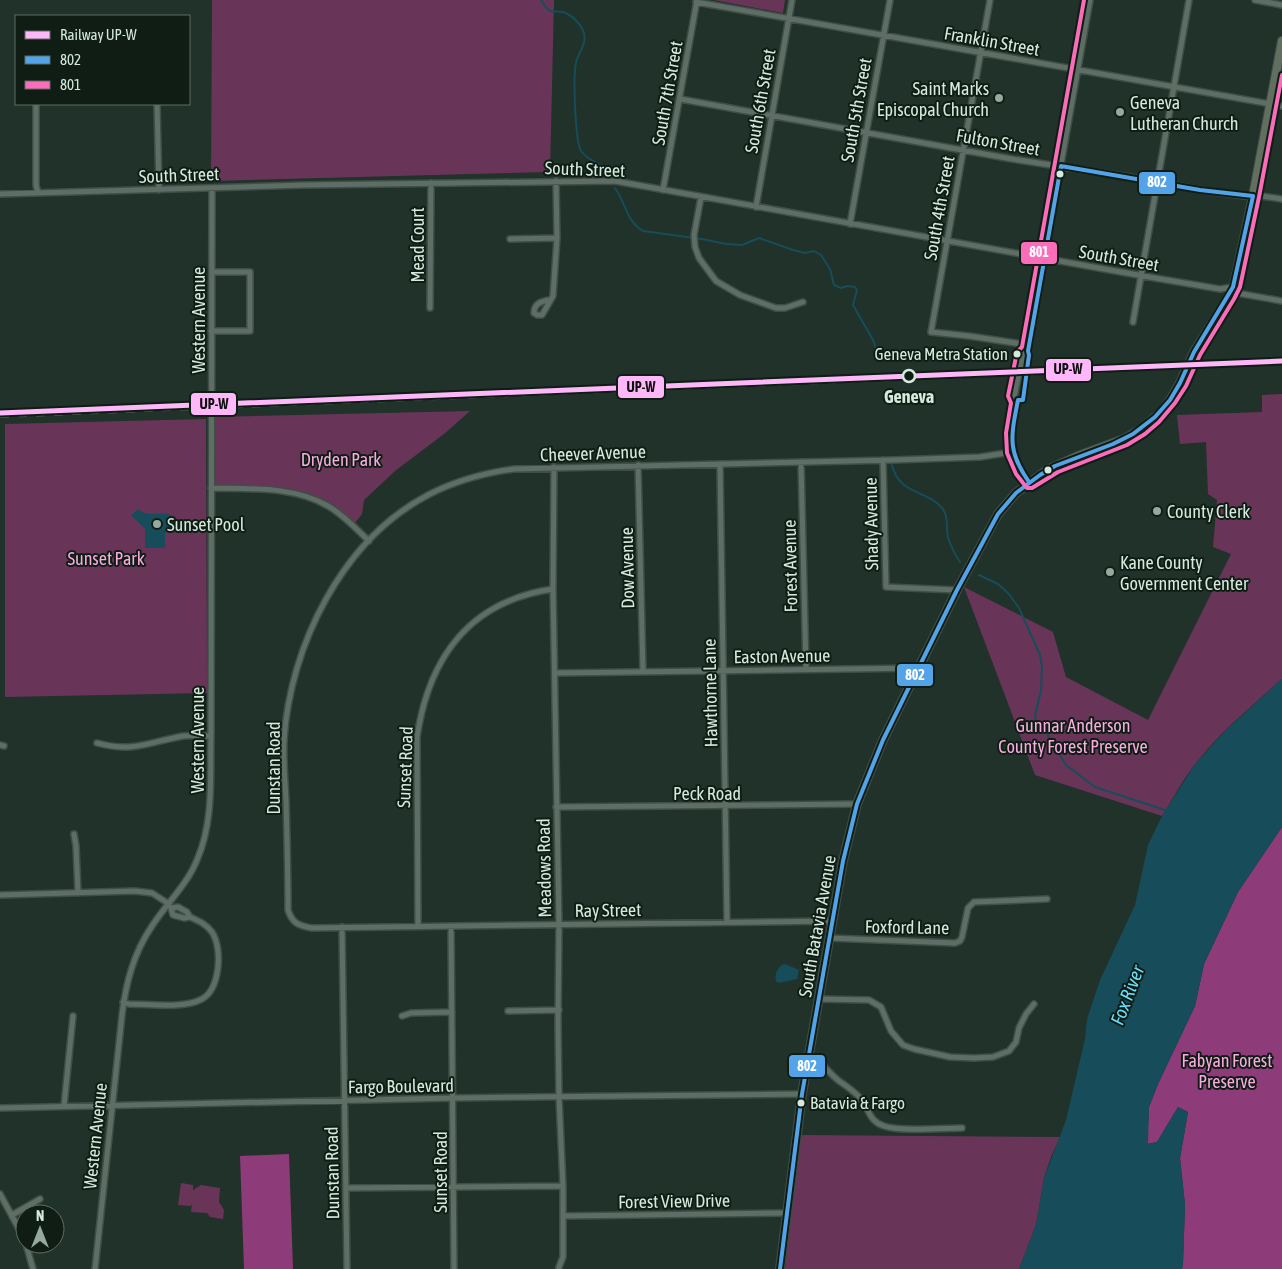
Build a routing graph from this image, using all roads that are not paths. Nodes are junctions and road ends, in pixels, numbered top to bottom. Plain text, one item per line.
1 (792, 0) edge
2 (890, 0) edge
3 (990, 0) edge
4 (1090, 0) edge
5 (1189, 0) edge
6 (1254, 0) edge
7 (697, 1) edge
8 (1282, 5) edge
9 (788, 19) junction
10 (883, 35) junction
11 (1282, 41) edge
12 (980, 52) junction
13 (1078, 68) junction
14 (1174, 85) junction
15 (680, 99) junction
16 (1271, 104) junction
17 (36, 105) edge
18 (157, 105) edge
19 (1282, 106) edge
20 (771, 116) junction
21 (866, 132) junction
22 (963, 150) junction
23 (1061, 166) junction
24 (556, 181) junction
25 (1158, 182) junction
26 (431, 183) junction
27 (212, 188) junction
28 (159, 190) junction
29 (663, 190) junction
30 (38, 193) junction
31 (0, 194) edge
32 (1253, 196) junction
33 (701, 197) junction
34 (1282, 200) edge
35 (756, 207) junction
36 (850, 224) junction
37 (557, 238) junction
38 (510, 239) dead end
39 (947, 241) junction
40 (1044, 258) junction
41 (212, 272) junction
42 (1141, 276) junction
43 (1220, 289) junction
44 (1231, 292) junction
45 (550, 300) junction
46 (1282, 301) edge
47 (803, 302) dead end
48 (430, 308) dead end
49 (1133, 322) dead end
50 (211, 331) junction
51 (1028, 348) junction
52 (1012, 452) junction
53 (883, 460) junction
54 (801, 462) junction
55 (720, 464) junction
56 (638, 465) junction
57 (554, 467) junction
58 (1029, 482) junction
59 (211, 488) junction
60 (369, 541) junction
61 (553, 589) junction
62 (957, 590) junction
63 (918, 668) junction
64 (806, 669) junction
65 (724, 670) junction
66 (643, 671) junction
67 (556, 673) junction
68 (211, 736) junction
69 (97, 743) dead end
70 (857, 804) junction
71 (726, 806) junction
72 (556, 807) junction
73 (74, 834) dead end
74 (78, 893) junction
75 (0, 895) edge
76 (1047, 899) dead end
77 (169, 904) junction
78 (190, 917) dead end
79 (832, 921) junction
80 (727, 922) junction
81 (296, 924) joint
82 (559, 924) junction
83 (418, 926) junction
84 (451, 926) junction
85 (342, 927) junction
86 (829, 938) junction
87 (819, 999) junction
88 (123, 1002) junction
89 (1034, 1004) dead end
90 (558, 1010) junction
91 (508, 1011) dead end
92 (452, 1012) junction
93 (73, 1016) dead end
94 (402, 1016) dead end
95 (808, 1057) junction
96 (802, 1094) junction
97 (559, 1097) junction
98 (453, 1098) junction
99 (345, 1101) junction
100 (112, 1105) junction
101 (64, 1106) junction
102 (0, 1108) edge
103 (962, 1128) dead end
104 (454, 1186) junction
105 (563, 1186) junction
106 (347, 1188) junction
107 (0, 1194) edge
108 (40, 1199) dead end
109 (786, 1212) junction
110 (12, 1215) junction
111 (563, 1216) junction
112 (15, 1221) edge
113 (29, 1254) edge
114 (558, 1268) edge
115 (33, 1269) edge
116 (95, 1269) edge
117 (347, 1269) edge
118 (454, 1269) edge
119 (780, 1269) edge

1 - 9 street, South 6th Street
2 - 10 street, South 5th Street
3 - 12 street, South 4th Street
4 - 13 street
5 - 14 street
6 - 8 street
7 - 9 street, Franklin Street
7 - 15 street, South 7th Street
9 - 10 street, Franklin Street
9 - 20 street, South 6th Street
10 - 12 street, Franklin Street
10 - 21 street, South 5th Street
11 - 16 main road
12 - 13 street, Franklin Street
12 - 22 street, South 4th Street
13 - 14 street, Franklin Street
13 - 23 street
14 - 16 street, Franklin Street
14 - 25 street
15 - 20 street, Fulton Street
15 - 29 street, South 7th Street
16 - 19 street, Franklin Street
16 - 32 main road
17 - 30 street
18 - 28 street
20 - 21 street, Fulton Street
20 - 35 street, South 6th Street
21 - 22 street, Fulton Street
21 - 36 street, South 5th Street
22 - 23 street, Fulton Street
22 - 39 street, South 4th Street
23 - 25 street, Fulton Street
23 - 40 street
24 - 26 street, South Street
24 - 29 street, South Street
24 - 37 street
25 - 32 street, Fulton Street
25 - 42 street
26 - 27 street, South Street
26 - 48 street, Mead Court
27 - 28 street, South Street
27 - 41 street, Western Avenue
28 - 30 street, South Street
29 - 33 street, South Street
30 - 31 street, South Street
32 - 34 street, Fulton Street
32 - 44 main road
33 - 35 street, South Street
33 - 47 street
35 - 36 street, South Street
36 - 39 street, South Street
37 - 38 street
37 - 45 street
39 - 40 street, South Street
39 - 51 street, South 4th Street
40 - 42 street, South Street
40 - 51 street
41 - 50 street, Western Avenue
41 - 50 street
42 - 43 street, South Street
42 - 49 street
43 - 44 street, South Street
43 - 44 street, South Street
44 - 46 street, South Street
44 - 58 main road, South Batavia Avenue
45 - 45 street
50 - 59 street, Western Avenue
51 - 52 street
52 - 53 street, Cheever Avenue
52 - 58 street
53 - 54 street, Cheever Avenue
53 - 62 street, Shady Avenue
54 - 55 street, Cheever Avenue
54 - 64 street, Forest Avenue
55 - 56 street, Cheever Avenue
55 - 65 street, Hawthorne Lane
56 - 57 street, Cheever Avenue
56 - 66 street, Dow Avenue
57 - 60 street, Cheever Avenue
57 - 61 street, Meadows Road
58 - 62 main road, South Batavia Avenue
59 - 60 street
59 - 68 street, Western Avenue
60 - 81 street, Dunstan Road
61 - 67 street, Meadows Road
61 - 83 street, Sunset Road
62 - 63 main road, South Batavia Avenue
63 - 64 street, Easton Avenue
63 - 70 main road, South Batavia Avenue
64 - 65 street, Easton Avenue
65 - 66 street, Easton Avenue
65 - 71 street, Hawthorne Lane
66 - 67 street, Easton Avenue
67 - 72 street, Meadows Road
68 - 69 street
68 - 77 street, Western Avenue
70 - 71 street, Peck Road
70 - 79 main road, South Batavia Avenue
71 - 72 street, Peck Road
71 - 80 street, Hawthorne Lane
72 - 82 street, Meadows Road
73 - 74 street
74 - 75 street
74 - 77 street
76 - 86 street, Foxford Lane
77 - 88 street, Western Avenue
78 - 88 street
79 - 80 street, Ray Street
79 - 86 main road, South Batavia Avenue
80 - 82 street, Ray Street
81 - 85 street, Ray Street
82 - 84 street, Ray Street
82 - 90 street, Meadows Road
83 - 84 street, Ray Street
83 - 85 street, Ray Street
84 - 92 street, Sunset Road
85 - 99 street, Dunstan Road
86 - 87 main road, South Batavia Avenue
87 - 89 street
87 - 95 main road, South Batavia Avenue
88 - 100 street, Western Avenue
90 - 91 street
90 - 97 street, Meadows Road
92 - 94 street
92 - 98 street, Sunset Road
93 - 101 street
95 - 96 main road, South Batavia Avenue
95 - 103 street
96 - 97 street, Fargo Boulevard
96 - 109 main road, South Batavia Avenue
97 - 98 street, Fargo Boulevard
97 - 105 street, Meadows Road
98 - 99 street, Fargo Boulevard
98 - 104 street, Sunset Road
99 - 100 street, Fargo Boulevard
99 - 106 street, Dunstan Road
100 - 101 street, Fargo Boulevard
100 - 116 street, Western Avenue
101 - 102 street, Fargo Boulevard
104 - 105 street
104 - 106 street
104 - 118 street, Sunset Road
105 - 111 street, Meadows Road
106 - 117 street, Dunstan Road
107 - 110 street
108 - 110 street
109 - 111 street, Forest View Drive
109 - 119 main road, South Batavia Avenue
110 - 112 street
111 - 114 street, Meadows Road
113 - 115 street

